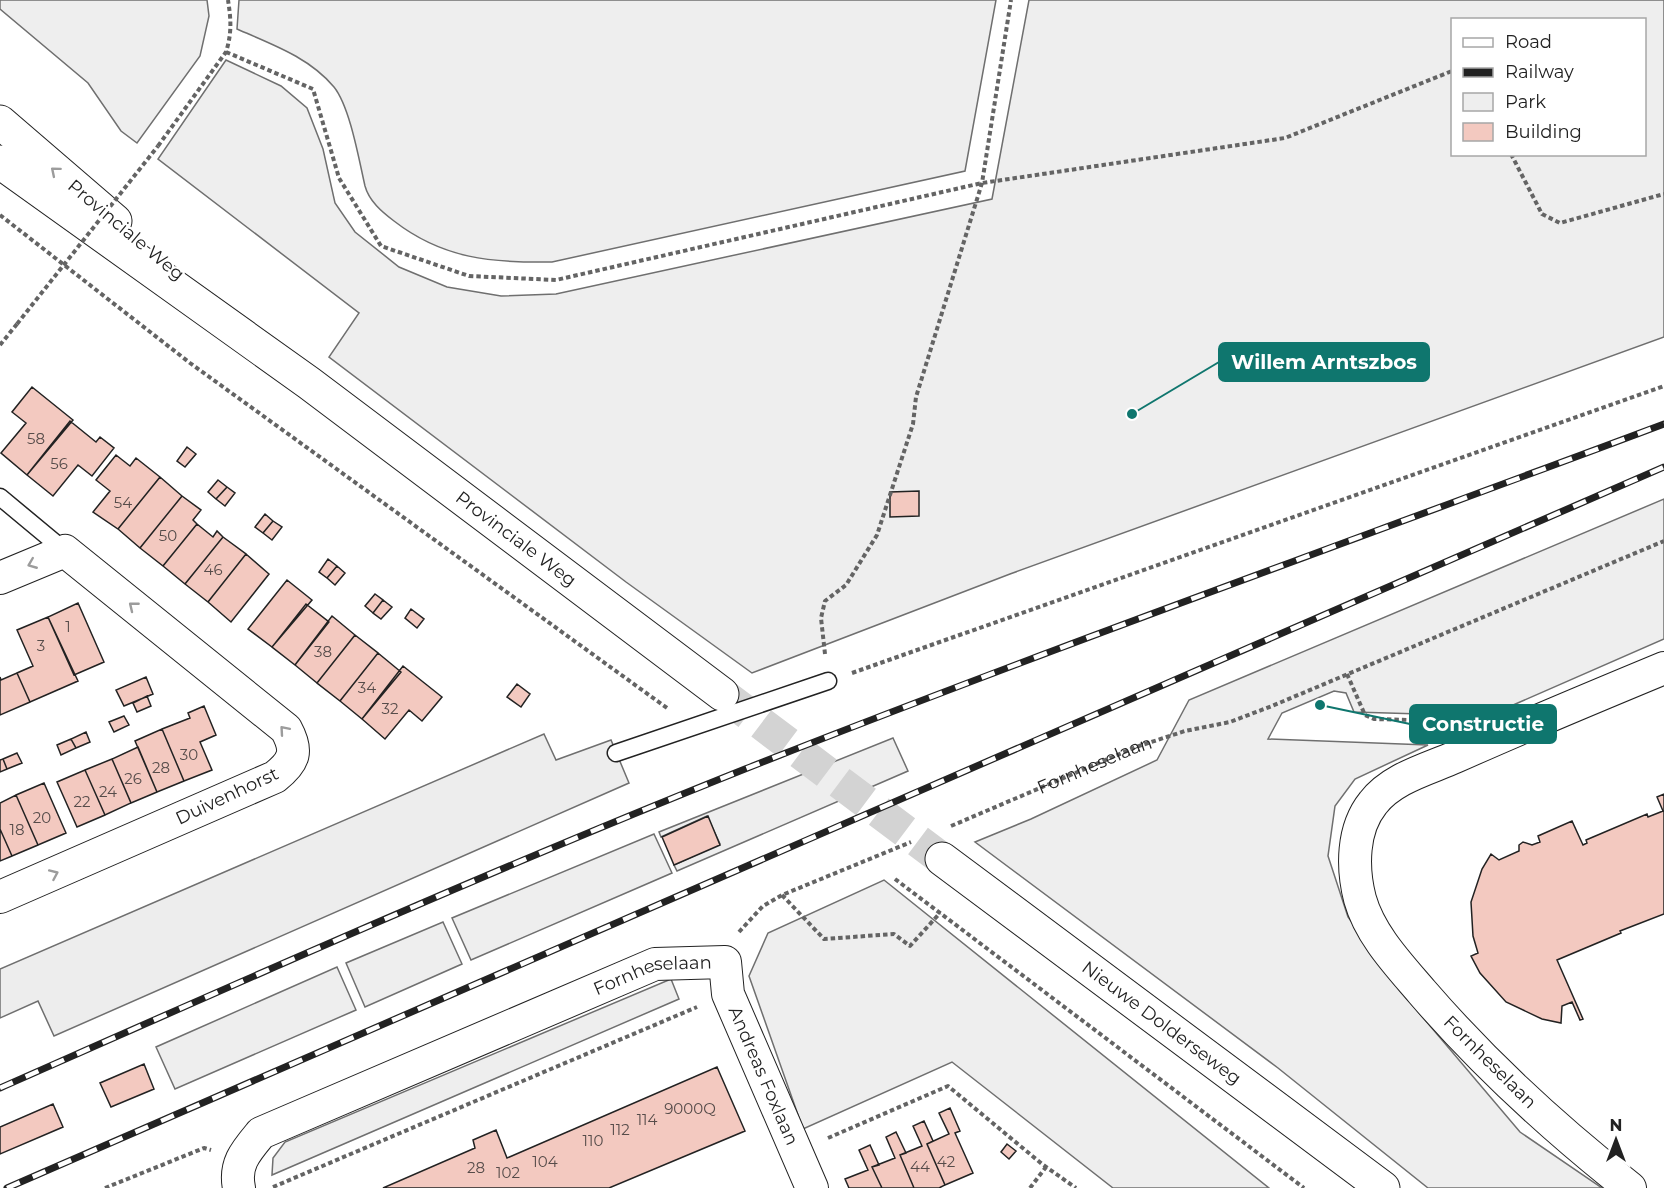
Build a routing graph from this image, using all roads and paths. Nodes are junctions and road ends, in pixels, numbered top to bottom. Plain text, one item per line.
1 (228, 0) edge
2 (1011, 0) edge
3 (226, 52) junction
4 (1451, 71) edge
5 (0, 122) edge
6 (1512, 156) edge
7 (0, 162) edge
8 (982, 183) junction
9 (1664, 194) edge
10 (0, 215) edge
11 (0, 345) edge
12 (309, 383) junction
13 (1664, 386) edge
14 (0, 497) edge
15 (1664, 541) edge
16 (65, 551) junction
17 (0, 578) edge
18 (823, 634) dead end
19 (1664, 668) edge
20 (1347, 674) junction
21 (828, 681) joint
22 (722, 694) tunnel mouth
23 (675, 713) dead end
24 (1455, 721) dead end
25 (616, 753) dead end
26 (913, 841) dead end
27 (943, 843) joint
28 (895, 879) dead end
29 (782, 895) junction
30 (0, 897) edge
31 (940, 913) junction
32 (725, 962) junction
33 (728, 994) junction
34 (797, 1152) junction
35 (1046, 1167) junction
36 (240, 1173) edge
37 (105, 1188) edge
38 (270, 1188) edge
39 (812, 1188) edge
40 (1030, 1188) edge
41 (1076, 1188) edge
42 (1304, 1188) edge
43 (1383, 1188) edge
44 (1630, 1188) edge

1 - 3 path
2 - 8 path
3 - 8 path
3 - 11 path, bridge
4 - 8 path
12 -> 5 main road, Provinciale Weg
6 - 9 path
7 - 12 main road, Provinciale Weg
8 - 18 path
10 - 23 path
12 - 22 main road, Provinciale Weg
13 - 21 path
14 - 16 lane, Duivenhorst
15 - 20 path, Fornheselaan
16 -> 17 street
30 -> 16 street, Duivenhorst
19 - 44 street, Fornheselaan
20 - 24 path
20 - 27 path, Fornheselaan
21 - 25 lane
26 - 29 path, Fornheselaan
27 - 43 main road, Nieuwe Dolderseweg
28 - 31 path
29 - 31 path
29 - 32 path, Fornheselaan
31 - 42 path
32 - 33 street, Andreas Foxlaan
32 - 36 street, Fornheselaan
33 - 34 street, Andreas Foxlaan
33 - 38 path
34 - 35 path
34 - 39 street, Andreas Foxlaan
35 - 40 path
35 - 41 path
36 - 37 path

